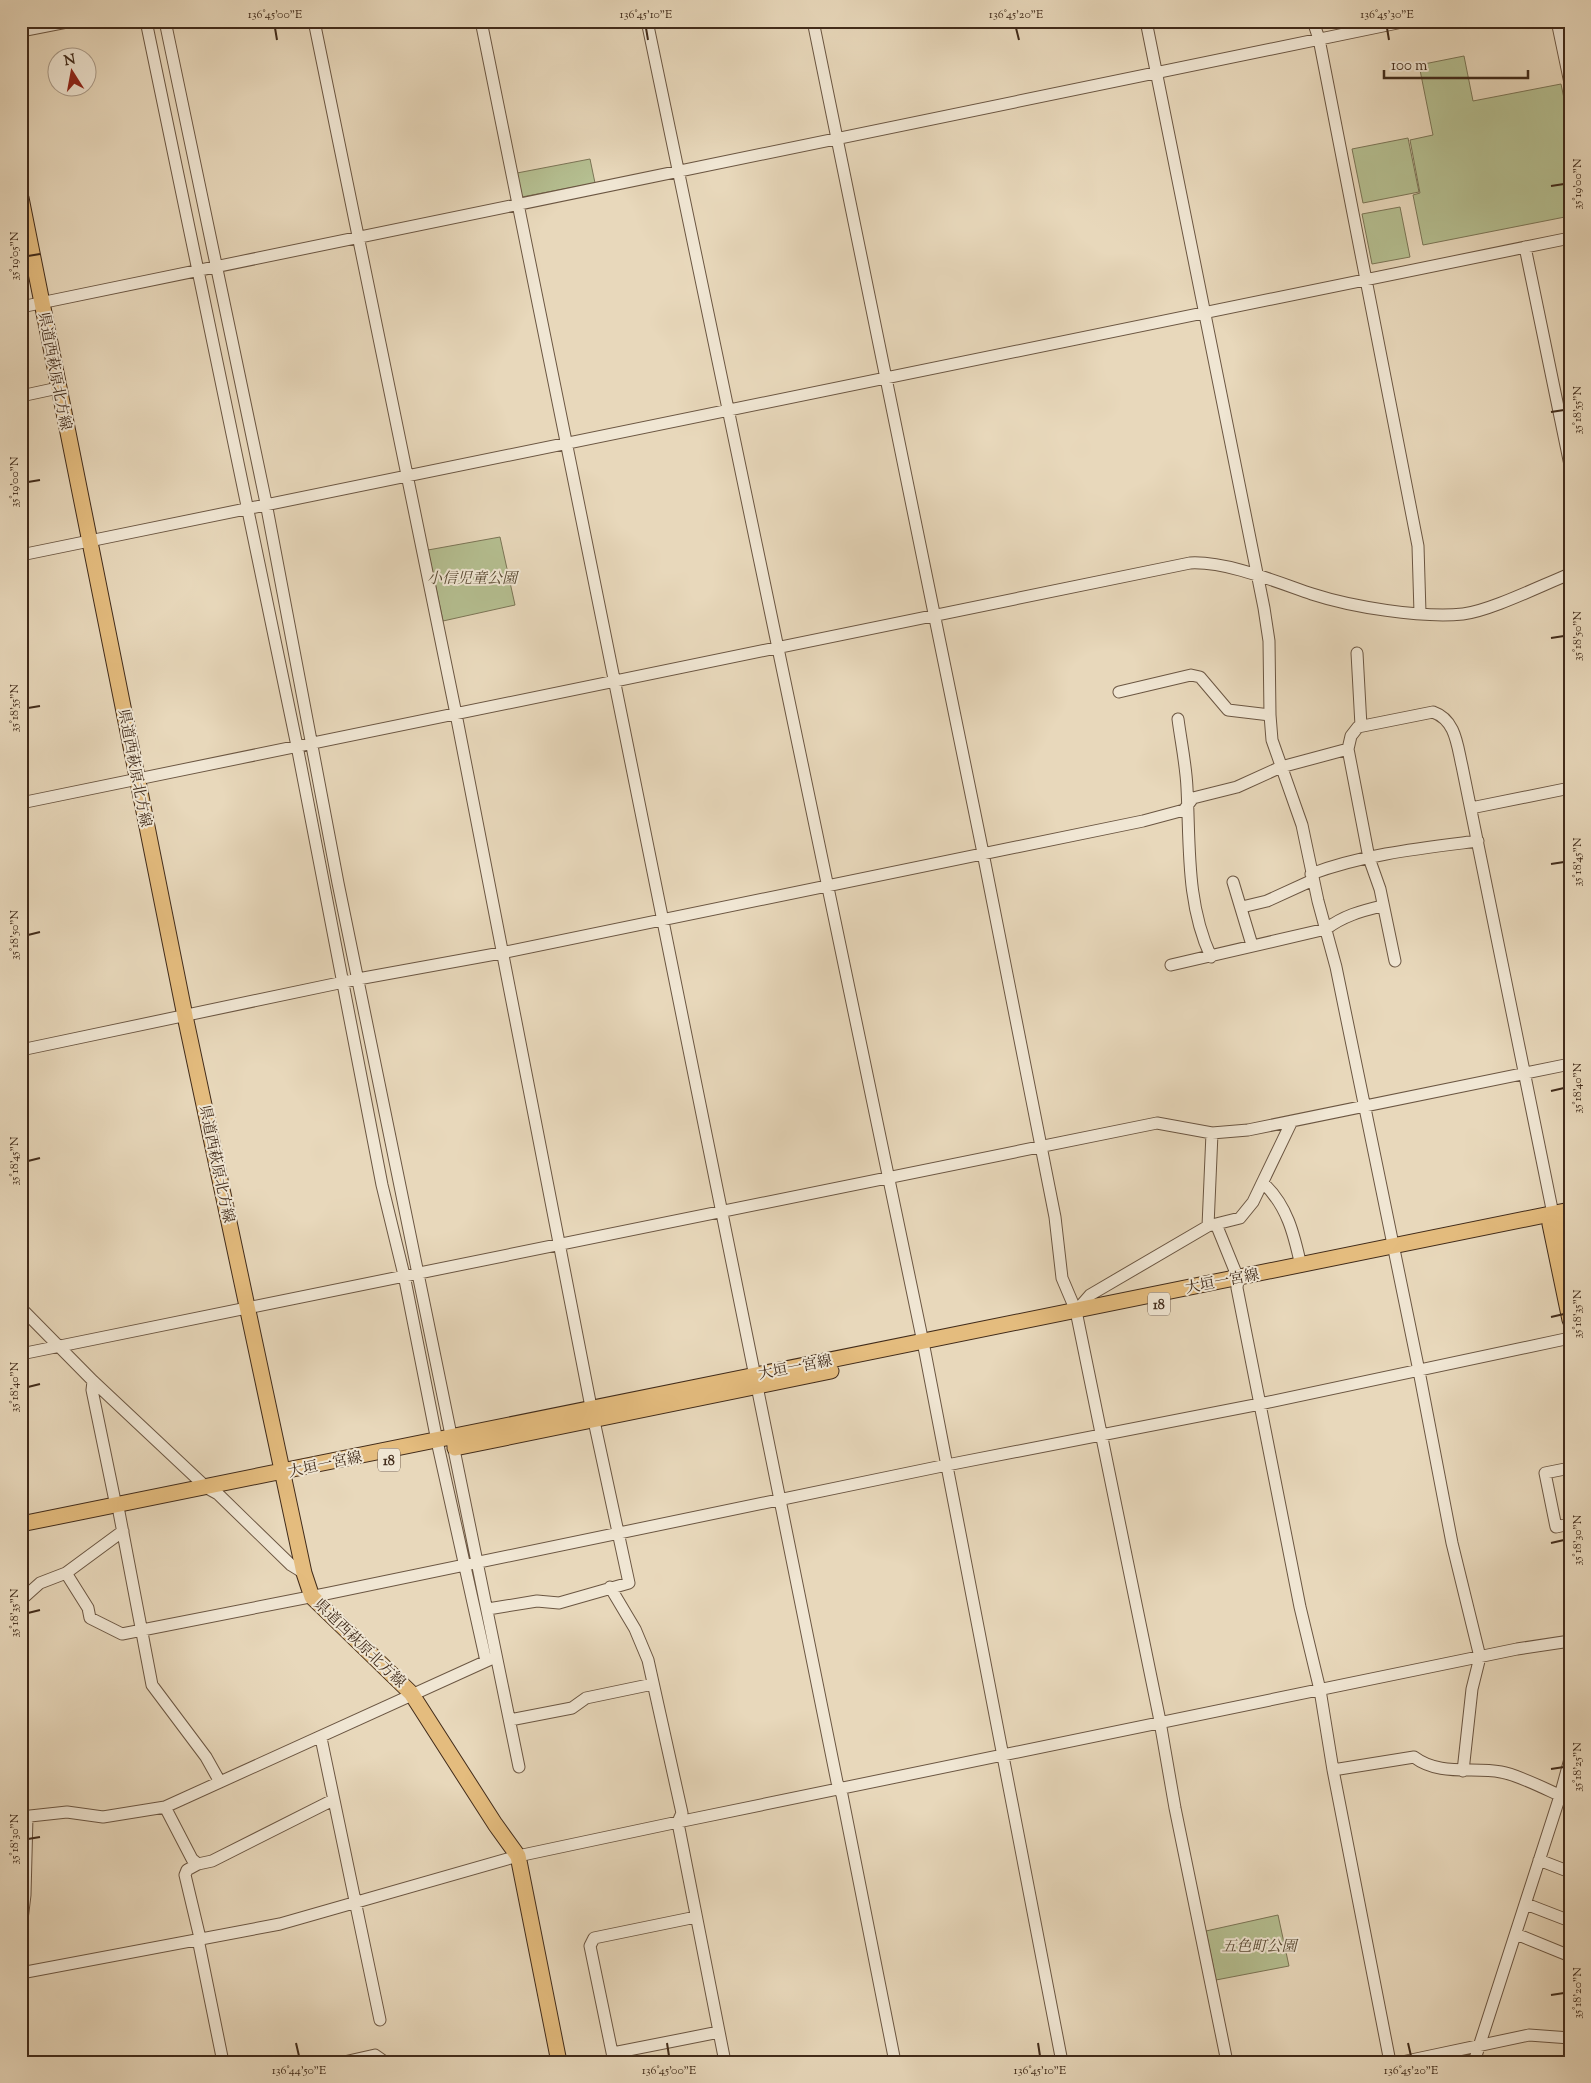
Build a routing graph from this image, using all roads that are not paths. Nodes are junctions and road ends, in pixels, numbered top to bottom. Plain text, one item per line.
1 (72, 21) edge
2 (146, 21) edge
3 (165, 21) edge
4 (314, 21) edge
5 (481, 21) edge
6 (647, 21) edge
7 (813, 21) edge
8 (1146, 21) edge
9 (1313, 21) edge
10 (1407, 21) edge
11 (1557, 21) edge
12 (21, 31) edge
13 (1319, 39) junction
14 (1156, 73) junction
15 (1570, 84) edge
16 (837, 138) junction
17 (678, 171) junction
18 (21, 198) edge
19 (518, 204) junction
20 (358, 236) junction
21 (1570, 238) edge
22 (1525, 247) junction
23 (216, 267) junction
24 (198, 271) junction
25 (1367, 279) junction
26 (42, 302) junction
27 (21, 307) edge
28 (1205, 312) junction
29 (886, 377) junction
30 (58, 388) junction
31 (21, 396) edge
32 (729, 409) junction
33 (568, 442) junction
34 (1570, 462) edge
35 (406, 475) junction
36 (266, 503) junction
37 (248, 509) junction
38 (88, 540) junction
39 (21, 555) edge
40 (1570, 574) edge
41 (1258, 576) junction
42 (1420, 613) junction
43 (934, 615) junction
44 (777, 647) junction
45 (1357, 653) dead end
46 (615, 681) junction
47 (1119, 692) dead end
48 (456, 714) junction
49 (1270, 715) junction
50 (1178, 720) dead end
51 (1362, 726) junction
52 (312, 743) junction
53 (297, 746) junction
54 (1348, 749) junction
55 (1281, 767) junction
56 (137, 779) junction
57 (1570, 788) edge
58 (21, 803) edge
59 (1188, 805) junction
60 (1471, 808) junction
61 (1478, 841) junction
62 (983, 853) junction
63 (1369, 858) junction
64 (1312, 877) junction
65 (1233, 882) dead end
66 (826, 885) junction
67 (1382, 906) junction
68 (1242, 907) junction
69 (661, 920) junction
70 (1326, 929) junction
71 (1252, 945) junction
72 (501, 953) junction
73 (1211, 957) junction
74 (1395, 961) dead end
75 (1170, 965) dead end
76 (358, 979) junction
77 (342, 983) junction
78 (185, 1016) junction
79 (21, 1050) edge
80 (1570, 1064) edge
81 (1523, 1073) junction
82 (1364, 1106) junction
83 (1292, 1121) junction
84 (1212, 1133) junction
85 (1040, 1145) junction
86 (888, 1178) junction
87 (1263, 1183) junction
88 (722, 1211) junction
89 (1561, 1218) edge
90 (1212, 1225) junction
91 (561, 1245) junction
92 (1395, 1250) junction
93 (1570, 1259) edge
94 (1301, 1266) junction
95 (418, 1273) junction
96 (404, 1275) junction
97 (1238, 1283) junction
98 (21, 1308) edge
99 (247, 1308) junction
100 (1077, 1315) junction
101 (1570, 1320) edge
102 (1570, 1338) edge
103 (60, 1346) junction
104 (924, 1347) junction
105 (21, 1354) edge
106 (1419, 1371) junction
107 (755, 1380) junction
108 (94, 1381) junction
109 (1260, 1404) junction
110 (592, 1413) junction
111 (1102, 1435) junction
112 (446, 1444) junction
113 (947, 1465) junction
114 (1570, 1468) edge
115 (284, 1476) junction
116 (213, 1491) junction
117 (780, 1500) junction
118 (117, 1509) junction
119 (21, 1524) edge
120 (1570, 1524) edge
121 (123, 1531) junction
122 (21, 1532) edge
123 (617, 1533) junction
124 (478, 1563) junction
125 (465, 1565) junction
126 (66, 1573) junction
127 (304, 1573) junction
128 (610, 1587) junction
129 (312, 1597) junction
130 (21, 1600) edge
131 (488, 1610) junction
132 (142, 1630) junction
133 (1570, 1641) edge
134 (498, 1656) junction
135 (1480, 1657) junction
136 (486, 1661) junction
137 (653, 1684) junction
138 (1320, 1690) junction
139 (413, 1696) junction
140 (510, 1720) junction
141 (1161, 1723) junction
142 (321, 1738) junction
143 (1002, 1756) junction
144 (1570, 1759) edge
145 (519, 1767) dead end
146 (1333, 1770) junction
147 (1463, 1771) junction
148 (220, 1782) junction
149 (839, 1790) junction
150 (1565, 1798) edge
151 (333, 1800) junction
152 (165, 1807) junction
153 (24, 1816) edge
154 (678, 1822) junction
155 (518, 1856) junction
156 (1539, 1860) junction
157 (198, 1864) junction
158 (1570, 1872) edge
159 (355, 1903) junction
160 (1526, 1904) junction
161 (696, 1917) junction
162 (1570, 1921) edge
163 (21, 1928) edge
164 (1516, 1934) junction
165 (199, 1938) junction
166 (1570, 1956) edge
167 (21, 1973) edge
168 (380, 2020) dead end
169 (719, 2032) junction
170 (1570, 2038) edge
171 (1479, 2046) junction
172 (614, 2057) edge
173 (223, 2062) edge
174 (344, 2062) edge
175 (385, 2062) edge
176 (559, 2062) edge
177 (725, 2062) edge
178 (895, 2062) edge
179 (1062, 2062) edge
180 (1226, 2062) edge
181 (1390, 2062) edge
182 (1402, 2062) edge
183 (1474, 2062) edge

1 - 12 street
2 - 24 street
3 - 23 street
4 - 20 street
5 - 19 street
6 - 17 street
7 - 16 street
8 - 14 street
9 - 13 street
10 - 13 street
11 - 15 street
13 - 14 street
13 - 25 street
14 - 16 street
14 - 28 street
16 - 17 street
16 - 29 street
17 - 19 street
17 - 32 street
18 - 26 main road, 県道西萩原北方線
19 - 20 street
19 - 33 street
20 - 23 street
20 - 35 street
21 - 22 street
22 - 25 street
22 - 34 street
23 - 24 street
23 - 36 street
24 - 26 street
24 - 37 street
25 - 28 street
25 - 42 street
26 - 27 street
26 - 30 main road, 県道西萩原北方線
28 - 29 street
28 - 41 street
29 - 32 street
29 - 43 street
30 - 31 street
30 - 38 main road, 県道西萩原北方線
32 - 33 street
32 - 44 street
33 - 35 street
33 - 46 street
35 - 36 street
35 - 48 street
36 - 37 street
36 - 52 street
37 - 38 street
37 - 53 street
38 - 39 street
38 - 56 main road, 県道西萩原北方線
40 - 42 street
41 - 42 street
41 - 43 street
41 - 49 street
43 - 44 street
43 - 62 street
44 - 46 street
44 - 66 street
45 - 51 street
46 - 48 street
46 - 69 street
47 - 49 street
48 - 52 street
48 - 72 street
49 - 55 street
50 - 59 street
51 - 54 street
51 - 60 street
52 - 53 street
52 - 76 street
53 - 56 street
53 - 77 street
54 - 55 street
54 - 63 street
55 - 59 street
55 - 64 street
56 - 58 street
56 - 78 main road, 県道西萩原北方線
57 - 60 street
59 - 62 street
59 - 73 street
60 - 61 street
61 - 63 street
61 - 81 street
62 - 66 street
62 - 85 street
63 - 64 street
63 - 67 street
64 - 68 street
64 - 70 street
65 - 68 street
66 - 69 street
66 - 86 street
67 - 70 street
67 - 74 street
68 - 71 street
69 - 72 street
69 - 88 street
70 - 71 street
70 - 82 street
71 - 73 street
72 - 76 street
72 - 91 street
73 - 75 street
76 - 77 street
76 - 95 street
77 - 78 street
77 - 96 street
78 - 79 street
78 - 99 main road, 県道西萩原北方線
80 - 81 street
81 - 82 street
81 - 89 street
82 - 83 street
82 - 92 street
83 - 84 street
83 - 87 street
84 - 85 street
84 - 90 street
85 - 86 street
85 - 100 street
86 - 88 street
86 - 104 street
87 - 90 street
87 - 94 street
88 - 91 street
88 - 107 street
89 - 92 main road, 大垣一宮線 / 18
89 - 93 main road
89 - 101 main road
90 - 97 street
90 - 100 street
91 - 95 street
91 - 110 street
92 - 94 main road, 大垣一宮線 / 18
92 - 97 main road, 大垣一宮線 / 18
92 - 106 street
94 - 97 main road, 大垣一宮線 / 18
95 - 96 street
95 - 112 street
96 - 99 street
96 - 112 street
97 - 100 main road, 大垣一宮線 / 18
97 - 109 street
98 - 103 street
99 - 103 street
99 - 115 main road, 県道西萩原北方線
100 - 104 main road, 大垣一宮線 / 18
100 - 111 street
102 - 106 street
103 - 105 street
103 - 108 street
104 - 107 main road, 大垣一宮線 / 18
104 - 113 street
106 - 109 street
106 - 135 street
107 - 110 main road, 大垣一宮線 / 18
107 - 117 street
108 - 116 street
108 - 118 street
109 - 111 street
109 - 138 street
110 - 112 main road, 大垣一宮線 / 18
110 - 123 street
111 - 113 street
111 - 141 street
112 - 115 main road, 大垣一宮線 / 18
112 - 124 street
112 - 125 street
113 - 117 street
113 - 143 street
114 - 120 street
115 - 116 main road, 大垣一宮線 / 18
115 - 127 main road, 県道西萩原北方線
116 - 118 main road, 大垣一宮線 / 18
116 - 127 street
117 - 123 street
117 - 149 street
118 - 119 main road, 大垣一宮線 / 18
118 - 121 street
118 - 122 main road, 大垣一宮線 / 18
121 - 126 street
121 - 132 street
123 - 124 street
123 - 128 street
124 - 125 street
124 - 131 street
125 - 129 street
125 - 136 street
126 - 130 street
126 - 132 street
127 - 129 main road, 県道西萩原北方線
128 - 131 street
128 - 137 street
129 - 132 street
129 - 139 main road, 県道西萩原北方線
131 - 134 street
132 - 148 street
133 - 135 street
134 - 136 street
134 - 140 street
135 - 138 street
135 - 147 street
136 - 139 street
137 - 140 street
137 - 154 street
138 - 141 street
138 - 146 street
139 - 142 street
139 - 155 main road, 県道西萩原北方線
140 - 145 street
141 - 143 street
141 - 180 street
142 - 148 street
142 - 151 street
143 - 149 street
143 - 179 street
144 - 150 street
146 - 147 street
146 - 181 street
147 - 150 street
148 - 152 street
149 - 154 street
149 - 178 street
150 - 156 street
151 - 157 street
151 - 159 street
152 - 153 street
152 - 157 street
153 - 163 street
154 - 155 street
154 - 161 street
155 - 159 street
155 - 176 main road, 県道西萩原北方線
156 - 158 street
156 - 160 street
157 - 165 street
159 - 165 street
159 - 168 street
160 - 162 street
160 - 164 street
161 - 169 street
161 - 172 street
164 - 166 street
164 - 171 street
165 - 167 street
165 - 173 street
169 - 172 street
169 - 177 street
170 - 171 street
171 - 182 street
171 - 183 street
174 - 175 street

